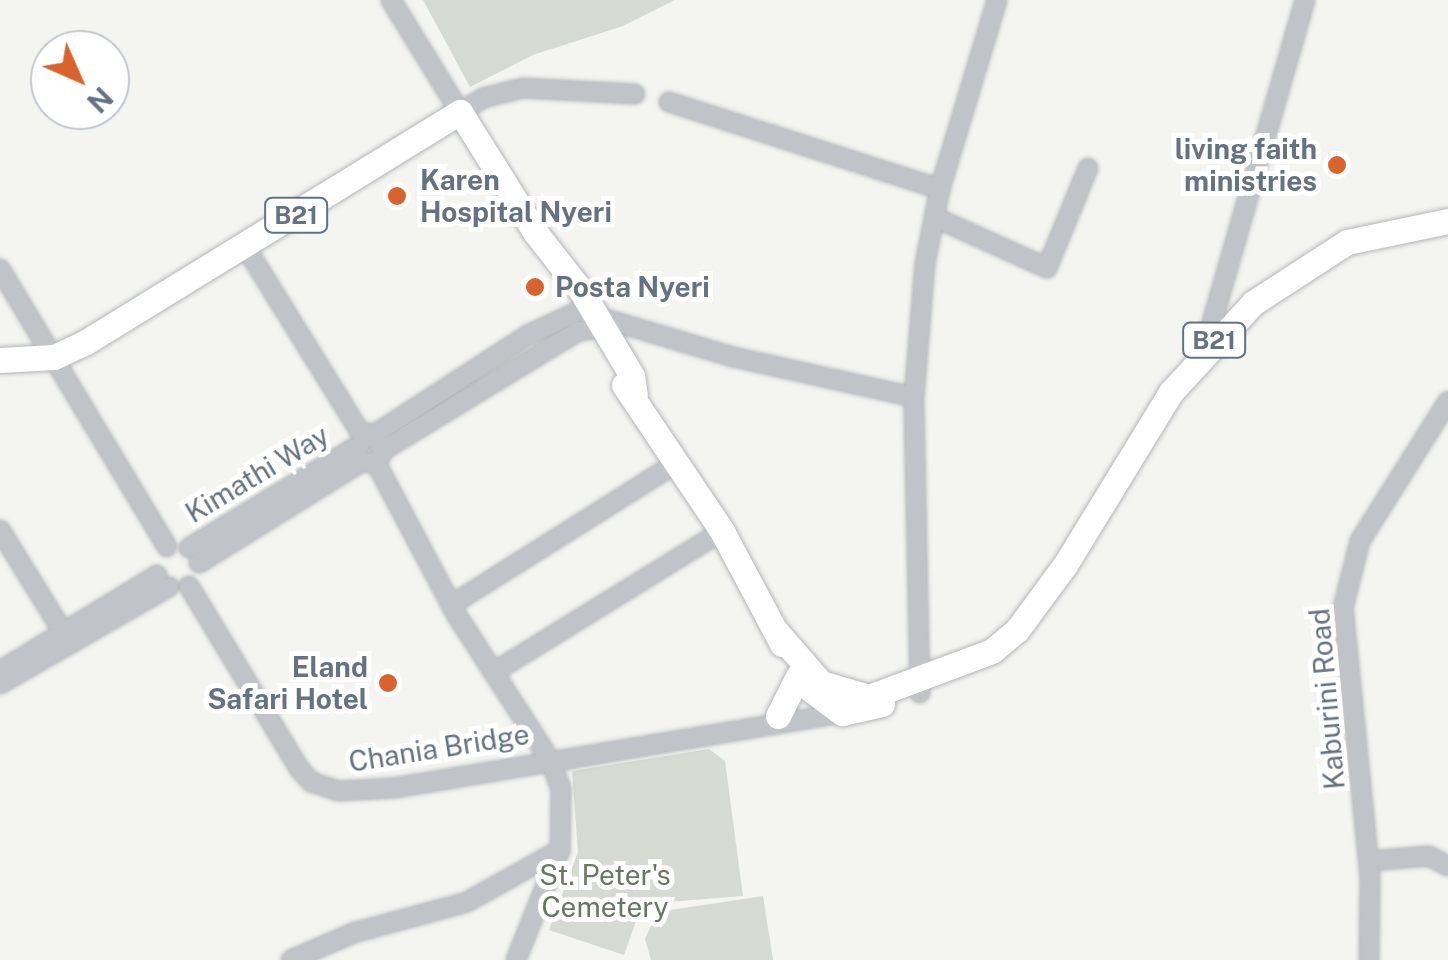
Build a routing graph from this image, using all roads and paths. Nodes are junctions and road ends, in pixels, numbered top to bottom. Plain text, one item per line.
1 (392, 0) edge
2 (997, 0) edge
3 (1304, 0) edge
4 (635, 94) dead end
5 (670, 102) dead end
6 (460, 112) junction
7 (1088, 168) dead end
8 (940, 190) junction
9 (934, 217) junction
10 (1445, 220) edge
11 (246, 248) junction
12 (0, 269) edge
13 (596, 321) junction
14 (1204, 350) junction
15 (54, 357) junction
16 (0, 360) edge
17 (914, 398) junction
18 (1448, 400) edge
19 (369, 449) junction
20 (678, 462) junction
21 (0, 530) edge
22 (722, 531) junction
23 (167, 547) junction
24 (194, 556) junction
25 (163, 581) junction
26 (189, 586) junction
27 (451, 605) junction
28 (775, 630) junction
29 (63, 632) junction
30 (0, 672) edge
31 (494, 672) junction
32 (798, 676) junction
33 (0, 684) edge
34 (927, 685) junction
35 (869, 697) junction
36 (836, 710) junction
37 (778, 716) junction
38 (687, 736) junction
39 (550, 760) junction
40 (560, 850) junction
41 (1369, 861) junction
42 (1448, 866) edge
43 (290, 960) edge
44 (516, 960) edge
45 (1368, 960) edge

1 - 6 street
2 - 8 street
3 - 14 street
4 - 6 street
5 - 8 street
6 - 11 highway, B21
6 - 13 highway
7 - 9 street
8 - 9 street
9 - 17 street
10 - 14 highway, B21
11 - 15 highway, B21
11 - 19 street
12 - 15 street
13 - 17 street
13 - 19 street, Kimathi Way
13 - 20 highway
14 - 34 highway, B21
15 - 16 highway, B21
15 - 23 street
17 - 34 street
18 - 41 street, Kaburini Road
19 - 24 street, Kimathi Way
19 - 27 street
20 - 22 highway
20 - 27 street
21 - 29 street
22 - 28 highway
22 - 31 street
23 - 24 street
23 - 25 street
24 - 26 street
25 - 26 street
25 - 29 street
25 - 33 street
26 - 39 street, Chania Bridge
27 - 31 street
28 - 32 highway
28 - 35 highway
29 - 30 street
31 - 39 street
32 - 36 highway
32 - 37 highway
34 - 35 highway, B21
34 - 36 highway, B21
35 - 36 street, Chania Bridge
36 - 37 street, Chania Bridge
36 - 38 street, Chania Bridge
37 - 38 street, Chania Bridge
38 - 39 street, Chania Bridge
39 - 40 street
40 - 43 street
40 - 44 street
41 - 42 street
41 - 45 street, Kaburini Road

